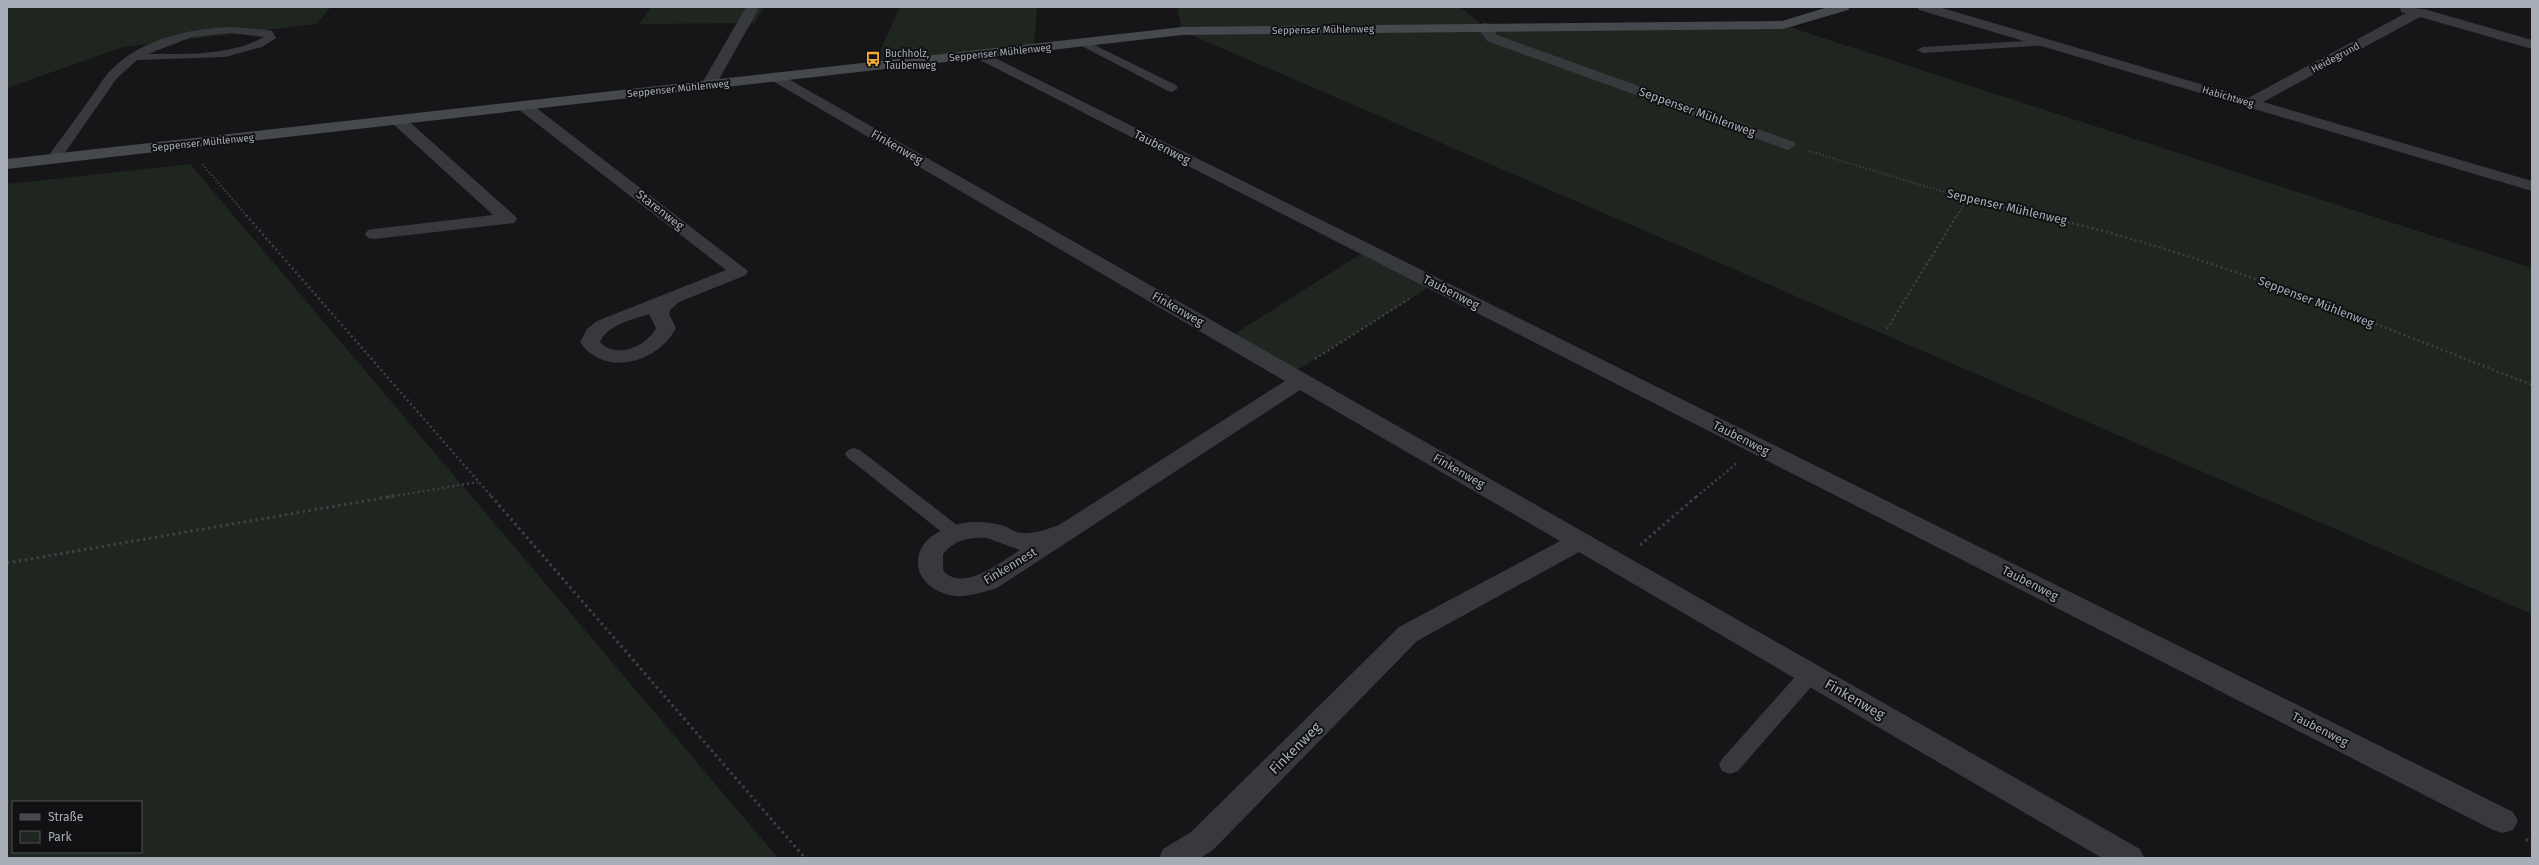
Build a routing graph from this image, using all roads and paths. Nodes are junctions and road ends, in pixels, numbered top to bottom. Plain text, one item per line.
1 (1843, 7) edge
2 (1924, 7) edge
3 (2401, 7) edge
4 (751, 10) dead end
5 (2420, 12) junction
6 (1484, 27) junction
7 (1082, 42) junction
8 (2044, 43) junction
9 (2532, 45) edge
10 (1923, 50) dead end
11 (979, 54) junction
12 (135, 57) junction
13 (776, 77) junction
14 (709, 85) junction
15 (1172, 88) dead end
16 (2250, 102) junction
17 (524, 106) junction
18 (398, 120) junction
19 (185, 144) junction
20 (1788, 145) joint
21 (54, 158) junction
22 (7, 164) edge
23 (2532, 186) edge
24 (1967, 199) junction
25 (374, 234) dead end
26 (1434, 284) junction
27 (672, 298) dead end
28 (1887, 329) dead end
29 (1296, 377) junction
30 (2532, 385) edge
31 (1757, 446) junction
32 (854, 454) dead end
33 (478, 482) junction
34 (1066, 531) junction
35 (955, 533) junction
36 (1580, 541) junction
37 (7, 563) edge
38 (1618, 563) junction
39 (1810, 674) junction
40 (1730, 765) dead end
41 (2503, 821) dead end
42 (805, 858) edge
43 (1174, 858) edge
44 (2129, 858) edge

1 - 6 street, Seppenser Mühlenweg
2 - 8 street, Habichtweg
3 - 5 street
4 - 14 street
5 - 9 street
5 - 16 street, Heidegrund
6 - 7 street, Seppenser Mühlenweg
6 - 20 street, Seppenser Mühlenweg
7 - 11 street, Seppenser Mühlenweg
7 - 15 lane
8 - 10 lane
8 - 16 street, Habichtweg
11 - 13 street, Seppenser Mühlenweg
11 - 26 street, Taubenweg
12 - 12 lane
12 - 21 lane
13 - 14 street, Seppenser Mühlenweg
13 - 29 street, Finkenweg
14 - 17 street, Seppenser Mühlenweg
16 - 23 street, Habichtweg
17 - 18 street, Seppenser Mühlenweg
17 - 27 street, Starenweg
18 - 19 street, Seppenser Mühlenweg
18 - 25 street
19 - 21 street, Seppenser Mühlenweg
19 - 33 path
20 - 24 path, Seppenser Mühlenweg
21 - 22 street, Seppenser Mühlenweg
24 - 28 path
24 - 30 path, Seppenser Mühlenweg
26 - 29 path
26 - 31 street, Taubenweg
29 - 34 street, Finkennest
29 - 36 street, Finkenweg
31 - 38 path
31 - 41 street, Taubenweg
32 - 35 lane
33 - 37 path
33 - 42 path
34 - 35 street, Finkennest
34 - 35 street, Finkennest
36 - 38 street, Finkenweg
36 - 43 street, Finkenweg
38 - 39 street, Finkenweg
39 - 40 lane
39 - 44 street, Finkenweg

